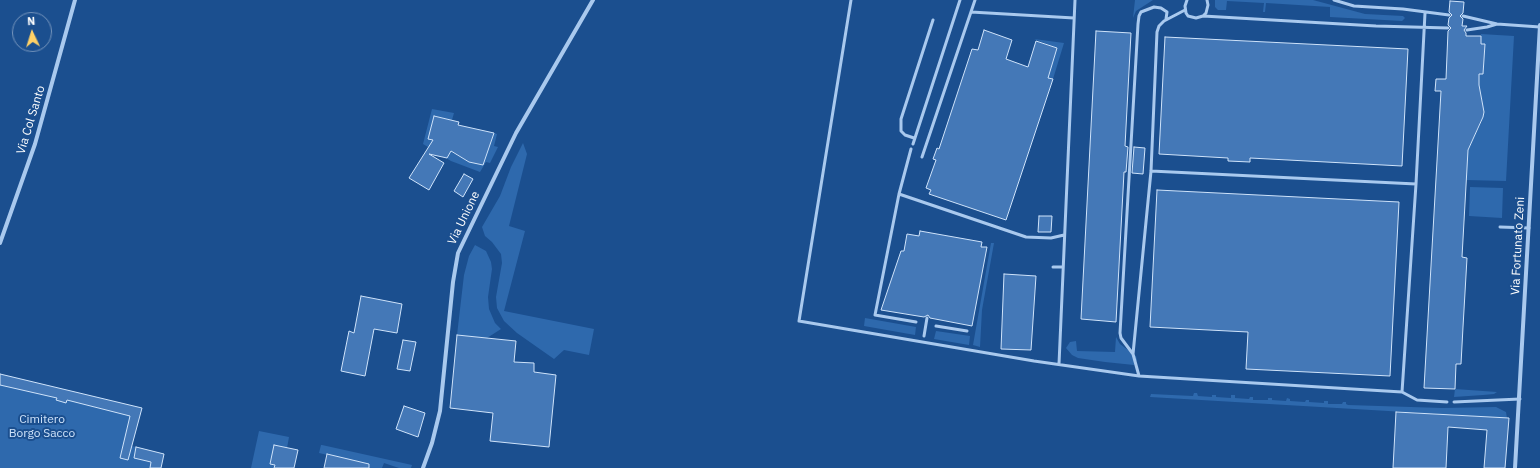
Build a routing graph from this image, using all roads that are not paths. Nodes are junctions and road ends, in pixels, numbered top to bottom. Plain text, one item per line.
1 (75, 0) edge
2 (593, 0) edge
3 (851, 0) edge
4 (960, 0) edge
5 (975, 0) edge
6 (1075, 0) edge
7 (1187, 0) edge
8 (1207, 0) edge
9 (1334, 0) edge
10 (1185, 10) junction
11 (971, 12) junction
12 (1425, 13) junction
13 (1449, 15) dead end
14 (1203, 16) junction
15 (1463, 16) dead end
16 (1074, 18) junction
17 (1166, 19) junction
18 (933, 20) dead end
19 (1497, 24) junction
20 (1540, 26) edge
21 (1424, 28) junction
22 (1448, 28) dead end
23 (1467, 30) dead end
24 (914, 138) junction
25 (913, 144) dead end
26 (911, 149) dead end
27 (922, 157) dead end
28 (1151, 171) junction
29 (1416, 184) junction
30 (898, 194) junction
31 (1500, 227) dead end
32 (1529, 228) junction
33 (1064, 235) junction
34 (0, 243) edge
35 (1053, 267) dead end
36 (1063, 267) junction
37 (927, 318) dead end
38 (916, 322) dead end
39 (936, 326) dead end
40 (967, 331) dead end
41 (923, 342) junction
42 (1133, 354) junction
43 (1059, 364) junction
44 (1139, 376) junction
45 (1402, 392) junction
46 (1520, 399) junction
47 (1446, 402) dead end
48 (1454, 402) dead end
49 (423, 468) edge
50 (1515, 468) edge

1 - 34 street, Via Col Santo
2 - 49 street, Via Unione
3 - 41 lane
4 - 24 lane
5 - 11 lane
6 - 16 lane
7 - 10 lane
8 - 14 lane
9 - 12 lane
10 - 14 lane
10 - 17 lane
11 - 16 lane
11 - 27 lane
12 - 13 lane
12 - 21 lane
14 - 21 lane
15 - 19 lane
16 - 33 lane
17 - 28 lane
17 - 42 lane
18 - 24 lane
19 - 20 lane
19 - 23 lane
20 - 32 street, Via Fortunato Zeni
21 - 22 lane
21 - 29 lane
24 - 25 lane
26 - 30 lane
28 - 29 lane
28 - 42 lane
29 - 45 lane
30 - 33 lane
30 - 38 lane
31 - 32 lane
32 - 46 street, Via Fortunato Zeni
33 - 36 lane
35 - 36 lane
36 - 43 lane
37 - 41 lane, bridge
39 - 40 lane
41 - 43 lane
42 - 44 lane
43 - 44 lane
44 - 45 lane
45 - 47 lane
46 - 48 lane
46 - 50 street, Via Fortunato Zeni

